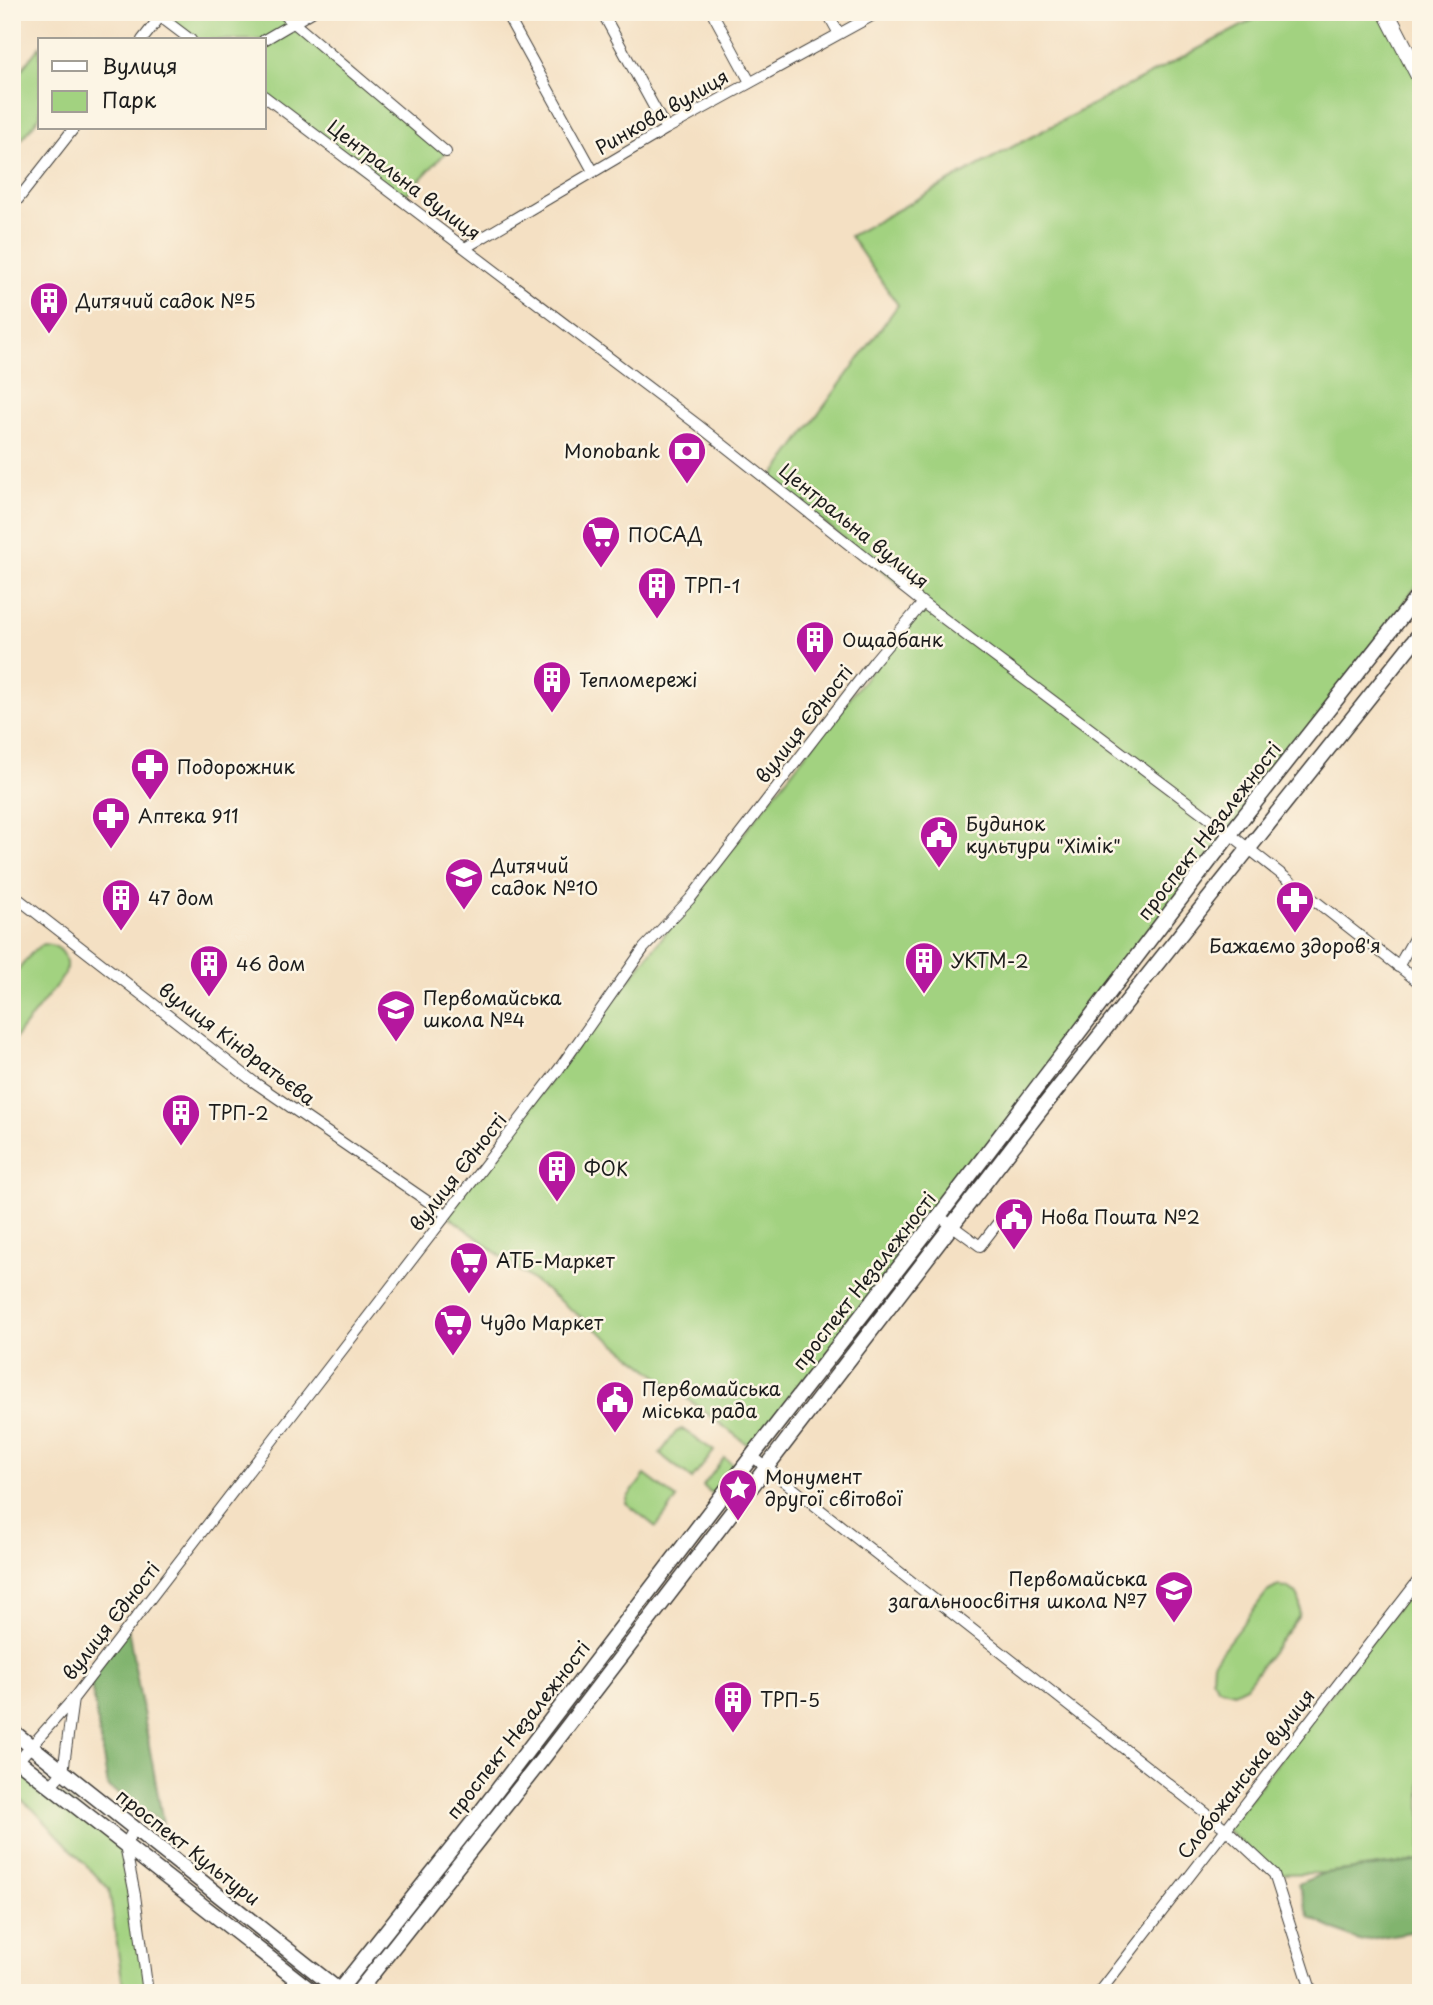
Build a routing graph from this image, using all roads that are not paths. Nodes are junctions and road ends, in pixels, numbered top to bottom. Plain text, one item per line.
1 (281, 12) edge
2 (312, 12) edge
3 (602, 12) edge
4 (712, 12) edge
5 (827, 12) edge
6 (879, 12) edge
7 (1386, 12) edge
8 (506, 13) edge
9 (157, 15) edge
10 (292, 22) junction
11 (839, 34) junction
12 (143, 38) edge
13 (188, 38) edge
14 (266, 39) edge
15 (1421, 80) edge
16 (750, 82) junction
17 (266, 98) edge
18 (666, 129) junction
19 (72, 130) edge
20 (446, 152) dead end
21 (593, 171) junction
22 (12, 207) edge
23 (465, 248) junction
24 (1421, 592) edge
25 (923, 603) junction
26 (1421, 632) edge
27 (1230, 834) junction
28 (1250, 849) junction
29 (12, 894) edge
30 (1421, 926) edge
31 (1398, 967) junction
32 (1421, 984) edge
33 (446, 1214) junction
34 (939, 1216) junction
35 (997, 1224) dead end
36 (952, 1225) junction
37 (754, 1453) junction
38 (766, 1466) junction
39 (1421, 1577) edge
40 (73, 1699) junction
41 (12, 1731) edge
42 (32, 1746) junction
43 (15, 1758) edge
44 (63, 1773) junction
45 (49, 1787) junction
46 (481, 1822) junction
47 (134, 1829) junction
48 (1226, 1829) junction
49 (125, 1845) junction
50 (339, 1992) edge
51 (148, 1993) edge
52 (314, 1993) edge
53 (357, 1993) edge
54 (1099, 1993) edge
55 (1312, 1993) edge

1 - 10 street
2 - 10 street
3 - 18 street
4 - 16 street
5 - 11 street
6 - 11 street, Ринкова вулиця
7 - 15 main road
8 - 21 street
9 - 12 street
9 - 13 street
10 - 14 street
10 - 20 street
11 - 16 street, Ринкова вулиця
16 - 18 street, Ринкова вулиця
17 - 23 street, Центральна вулиця
18 - 21 street, Ринкова вулиця
19 - 22 street
21 - 23 street, Ринкова вулиця
23 - 25 street, Центральна вулиця
24 - 27 street, проспект Незалежності
25 - 27 street, Центральна вулиця
25 - 33 street, вулиця Єдності
26 - 28 street, проспект Незалежності
27 - 28 street, Центральна вулиця
27 - 34 street, проспект Незалежності
28 - 31 street, Центральна вулиця
28 - 36 street, проспект Незалежності
29 - 33 street, вулиця Кіндратьєва
30 - 31 street
31 - 32 street, Центральна вулиця
33 - 40 street, вулиця Єдності
34 - 36 street
34 - 37 street, проспект Незалежності
35 - 36 street
36 - 38 street, проспект Незалежності
37 - 38 street
37 - 46 street, проспект Незалежності
38 - 46 street, проспект Незалежності
38 - 48 street
39 - 48 street, Слобожанська вулиця
40 - 42 street, вулиця Єдності
40 - 44 street
41 - 42 street, проспект Культури
42 - 43 street, вулиця Єдності
42 - 44 street, проспект Культури
43 - 45 street, проспект Культури
44 - 45 street
44 - 47 street, проспект Культури
45 - 49 street, проспект Культури
46 - 50 street, проспект Незалежності
46 - 53 street, проспект Незалежності
47 - 49 street
47 - 50 street, проспект Культури
48 - 54 street, Слобожанська вулиця
48 - 55 street
49 - 51 street
49 - 52 street, проспект Культури

